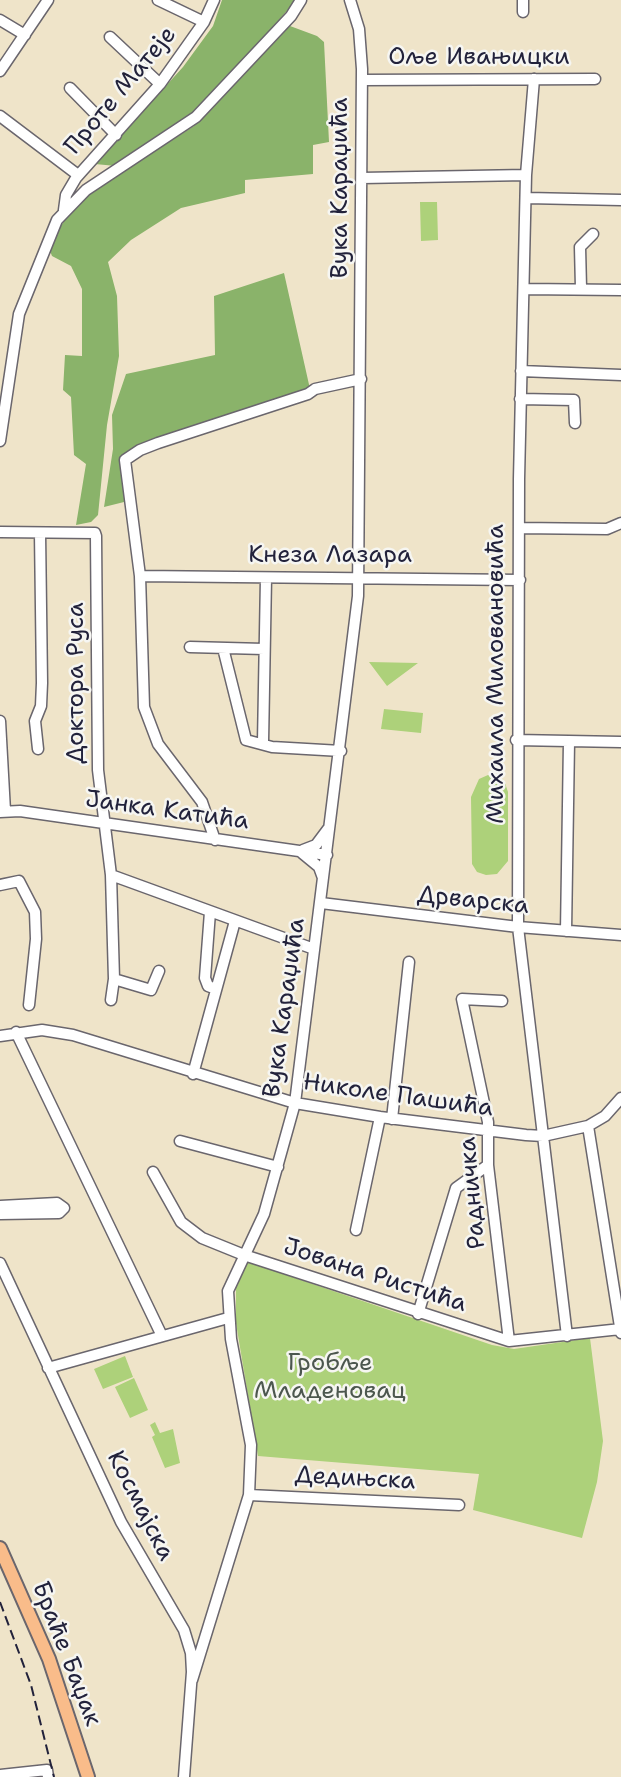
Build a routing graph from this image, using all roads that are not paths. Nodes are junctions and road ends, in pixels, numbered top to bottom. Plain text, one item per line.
1 (48, 0) edge
2 (158, 0) edge
3 (214, 0) edge
4 (301, 0) edge
5 (349, 0) edge
6 (523, 0) edge
7 (523, 12) dead end
8 (0, 20) edge
9 (204, 22) junction
10 (25, 35) junction
11 (110, 37) dead end
12 (0, 71) edge
13 (534, 79) junction
14 (595, 79) dead end
15 (362, 80) junction
16 (160, 83) junction
17 (70, 88) dead end
18 (0, 116) edge
19 (116, 135) junction
20 (81, 172) junction
21 (526, 175) junction
22 (362, 178) junction
23 (94, 185) junction
24 (527, 198) junction
25 (621, 200) edge
26 (64, 210) junction
27 (593, 234) dead end
28 (581, 288) junction
29 (524, 289) junction
30 (621, 289) edge
31 (521, 371) junction
32 (4, 374) edge
33 (621, 375) edge
34 (361, 379) junction
35 (520, 399) junction
36 (2, 400) edge
37 (575, 423) dead end
38 (0, 440) edge
39 (621, 523) edge
40 (519, 528) junction
41 (0, 532) edge
42 (40, 533) junction
43 (140, 576) junction
44 (360, 577) junction
45 (266, 578) junction
46 (520, 580) junction
47 (190, 647) dead end
48 (223, 649) junction
49 (264, 649) junction
50 (0, 721) edge
51 (516, 740) junction
52 (621, 741) edge
53 (262, 742) junction
54 (569, 742) junction
55 (38, 748) dead end
56 (341, 751) junction
57 (3, 811) edge
58 (333, 819) junction
59 (106, 825) junction
60 (215, 840) junction
61 (299, 851) junction
62 (327, 855) junction
63 (111, 875) junction
64 (324, 880) junction
65 (0, 885) edge
66 (321, 903) junction
67 (211, 912) junction
68 (235, 920) junction
69 (518, 927) junction
70 (566, 931) junction
71 (621, 935) edge
72 (314, 949) junction
73 (409, 962) dead end
74 (159, 971) dead end
75 (114, 979) junction
76 (216, 989) junction
77 (111, 1000) dead end
78 (502, 1001) dead end
79 (29, 1006) dead end
80 (16, 1032) junction
81 (0, 1036) edge
82 (193, 1074) junction
83 (621, 1098) edge
84 (295, 1103) junction
85 (380, 1118) junction
86 (392, 1119) junction
87 (588, 1126) junction
88 (489, 1131) junction
89 (543, 1136) junction
90 (180, 1141) dead end
91 (488, 1165) junction
92 (278, 1167) junction
93 (153, 1172) dead end
94 (0, 1206) edge
95 (0, 1214) edge
96 (356, 1230) dead end
97 (244, 1255) junction
98 (0, 1264) edge
99 (418, 1314) junction
100 (228, 1318) junction
101 (621, 1331) edge
102 (162, 1336) junction
103 (567, 1336) junction
104 (509, 1341) junction
105 (48, 1368) junction
106 (249, 1495) junction
107 (458, 1505) dead end
108 (0, 1548) edge
109 (210, 1625) junction
110 (184, 1630) junction
111 (192, 1680) junction
112 (0, 1775) edge
113 (48, 1777) edge
114 (88, 1777) edge
115 (184, 1777) edge

1 - 10 street
2 - 9 street
3 - 9 street, Проте Матеје
4 - 23 street
5 - 15 street, Вука Караџића
6 - 7 street
8 - 10 street
9 - 16 street, Проте Матеје
10 - 12 street
11 - 16 street
13 - 14 street, Оље Ивањицки
13 - 15 street, Оље Ивањицки
13 - 21 street, Михаила Миловановића
15 - 22 street, Вука Караџића
16 - 19 street, Проте Матеје
17 - 19 street
18 - 20 street
19 - 20 street, Проте Матеје
20 - 23 street
20 - 26 street, Проте Матеје
21 - 22 street
21 - 24 street, Михаила Миловановића
22 - 34 street, Вука Караџића
23 - 26 street
24 - 25 street
24 - 29 street, Михаила Миловановића
26 - 32 street
27 - 28 street
28 - 29 street
28 - 30 street
29 - 31 street, Михаила Миловановића
31 - 33 street
31 - 35 street, Михаила Миловановића
32 - 36 street
34 - 43 street
34 - 44 street, Вука Караџића
35 - 37 street
35 - 40 street, Михаила Миловановића
36 - 38 street
39 - 40 street
40 - 46 street, Михаила Миловановића
41 - 42 street
42 - 55 street
42 - 59 street, Доктора Руса
43 - 45 street, Кнеза Лазара
43 - 60 street
44 - 45 street, Кнеза Лазара
44 - 46 street, Кнеза Лазара
44 - 56 street, Вука Караџића
45 - 49 street
46 - 51 street, Михаила Миловановића
47 - 48 street
48 - 49 street
48 - 53 street
49 - 53 street
50 - 57 street
51 - 54 street
51 - 69 street, Михаила Миловановића
52 - 54 street
53 - 56 street
54 - 70 street
56 - 58 street, Вука Караџића
57 - 59 street, Јанка Катића
58 - 61 street
58 - 62 street, Вука Караџића
59 - 60 street, Јанка Катића
59 - 63 street, Доктора Руса
60 - 61 street, Јанка Катића
61 - 62 street, Јанка Катића
61 - 64 street
62 - 64 street, Вука Караџића
63 - 67 street
63 - 75 street, Доктора Руса
64 - 66 street, Вука Караџића
65 - 79 street
66 - 69 street, Дрварска
66 - 72 street, Вука Караџића
67 - 68 street
67 - 76 street
68 - 72 street
68 - 76 street
69 - 70 street, Дрварска
69 - 89 street, Михаила Миловановића
70 - 71 street, Дрварска
72 - 84 street, Вука Караџића
73 - 86 street
74 - 75 street
75 - 77 street, Доктора Руса
76 - 82 street
78 - 88 street, Радничка
80 - 81 street, Николе Пашића
80 - 82 street, Николе Пашића
80 - 102 street
82 - 84 street, Николе Пашића
83 - 87 street, Николе Пашића
84 - 85 street, Николе Пашића
84 - 92 street, Вука Караџића
85 - 86 street, Николе Пашића
85 - 96 street
86 - 88 street, Николе Пашића
87 - 89 street, Николе Пашића
87 - 101 street
88 - 89 street, Николе Пашића
88 - 91 street, Радничка
89 - 103 street, Михаила Миловановића
90 - 92 street
91 - 99 street
91 - 104 street, Радничка
92 - 97 street, Вука Караџића
93 - 97 street, Јована Ристића
94 - 95 street
97 - 99 street, Јована Ристића
97 - 100 street, Вука Караџића
98 - 105 street, Космајска
99 - 104 street, Јована Ристића
100 - 102 street
100 - 106 street, Вука Караџића
101 - 103 street, Јована Ристића
102 - 105 street
103 - 104 street, Јована Ристића
105 - 110 street, Космајска
106 - 107 street, Дедињска
106 - 109 street, Вука Караџића
108 - 114 main road, Браће Баџак
109 - 110 street
109 - 111 street, Вука Караџића
110 - 111 street, Космајска
111 - 115 street, Космајска
112 - 113 street

